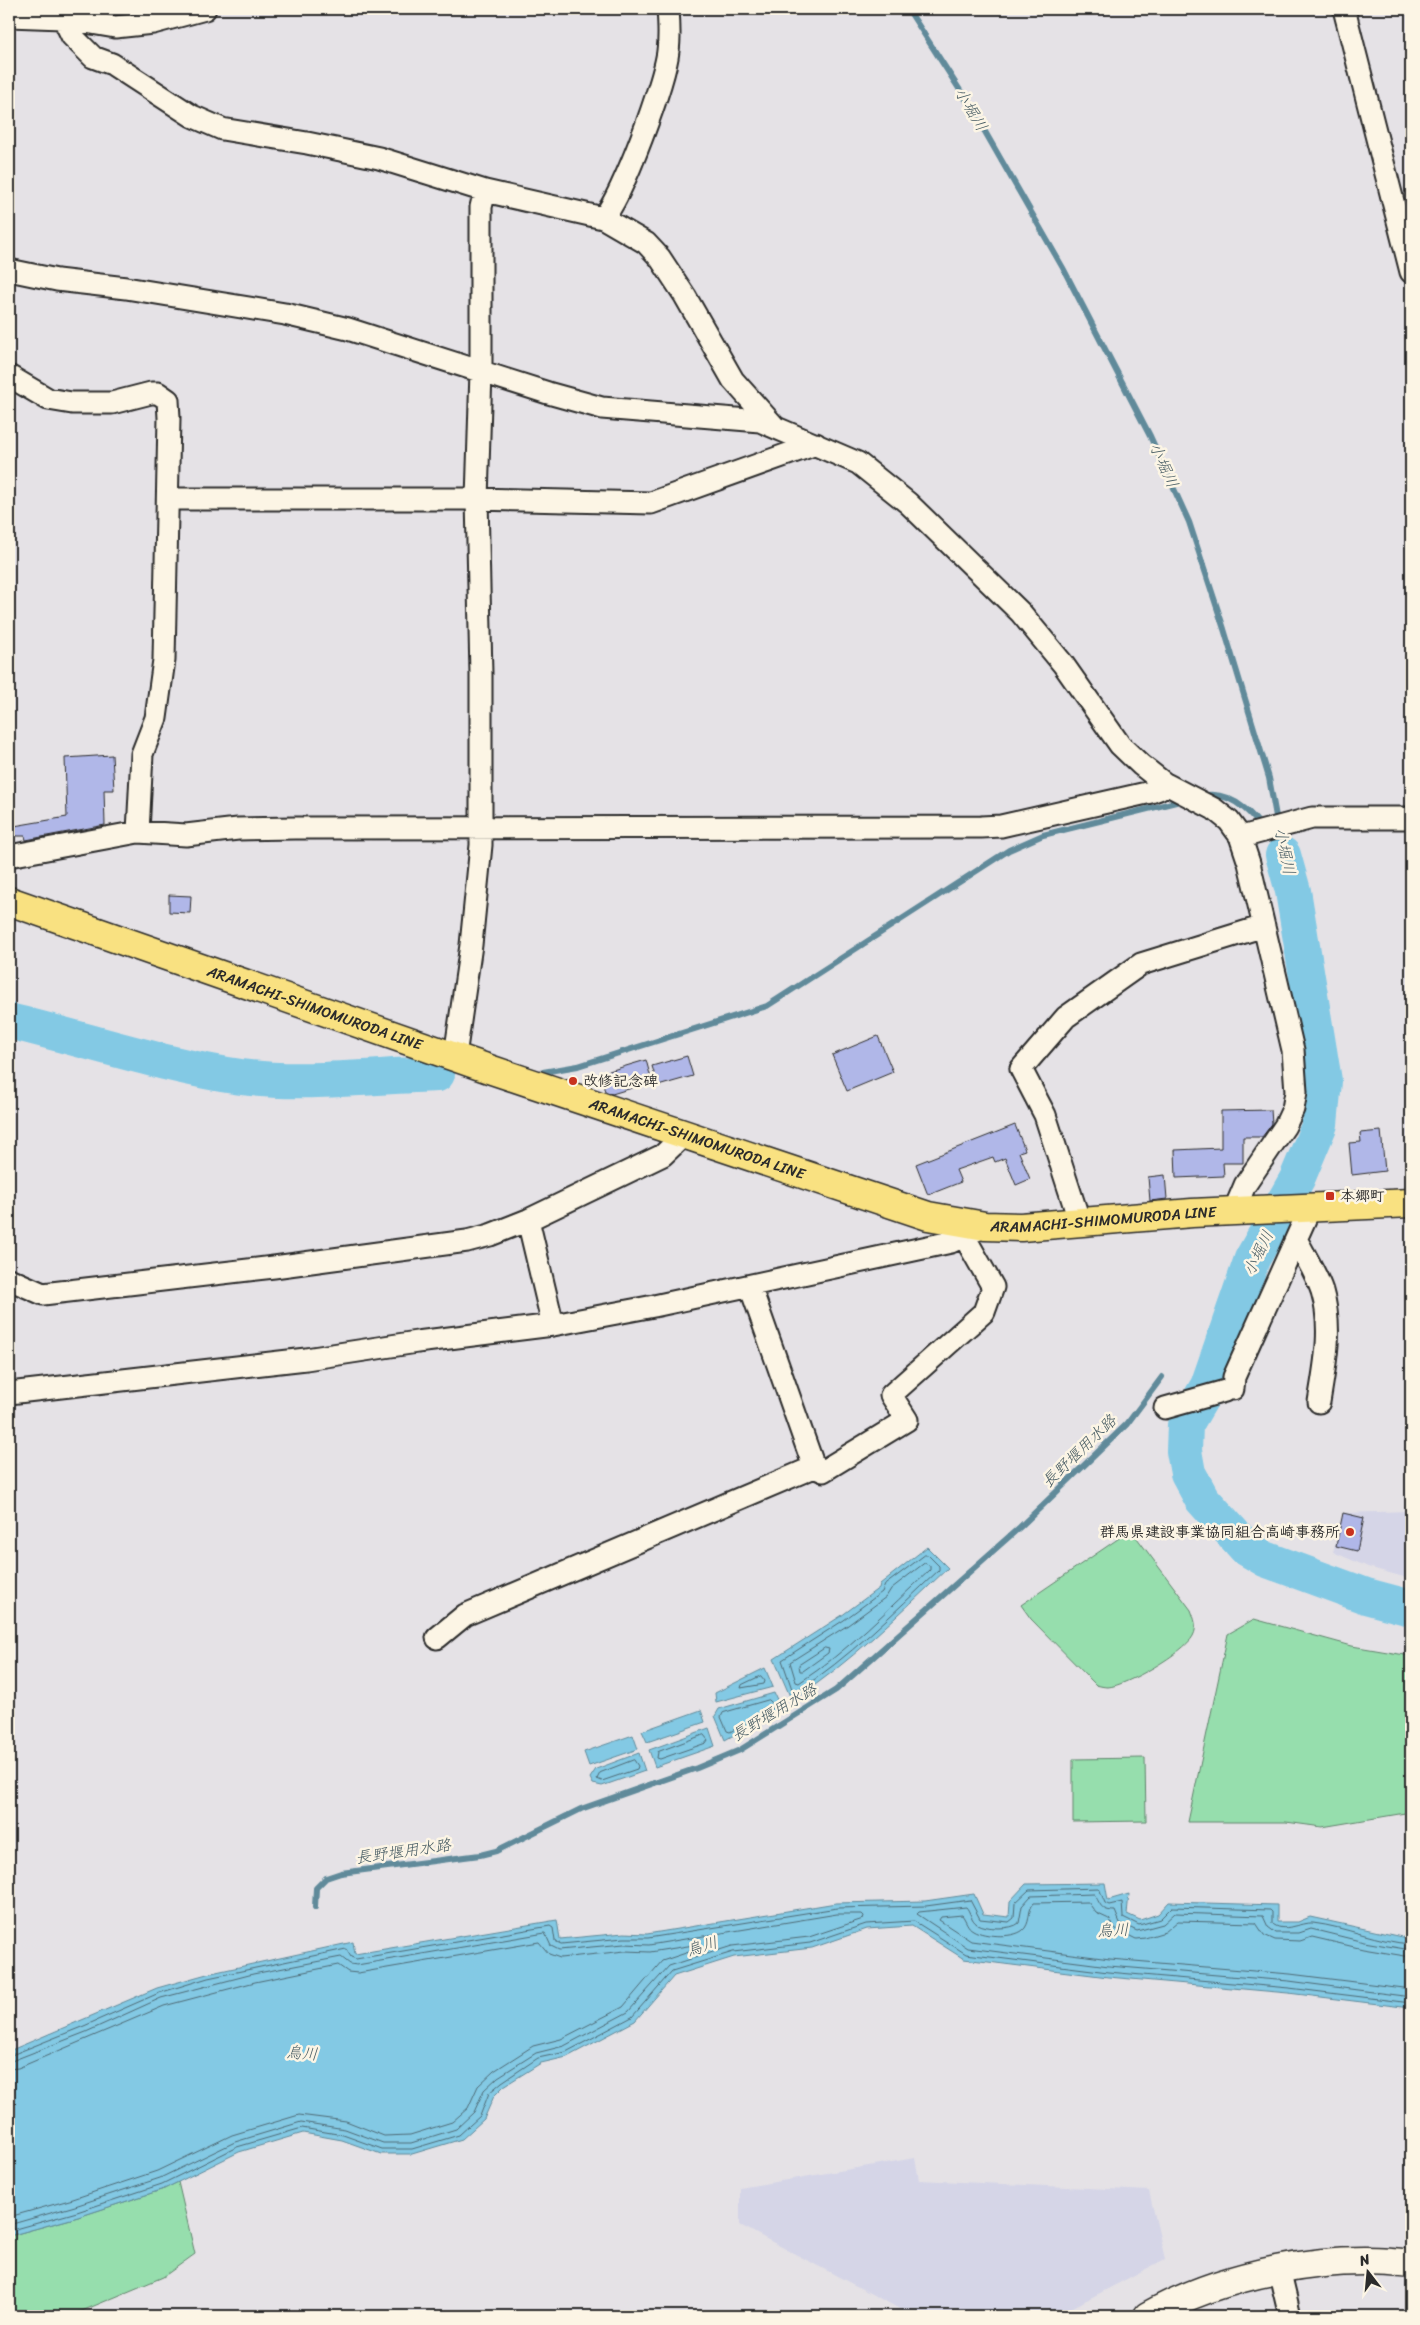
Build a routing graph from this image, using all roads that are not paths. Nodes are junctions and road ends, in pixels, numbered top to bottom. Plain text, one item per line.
1 (205, 9) edge
2 (668, 9) edge
3 (1344, 9) edge
4 (61, 13) edge
5 (9, 16) edge
6 (486, 191) junction
7 (603, 218) junction
8 (9, 270) edge
9 (1411, 272) edge
10 (481, 371) junction
11 (9, 376) edge
12 (775, 427) junction
13 (816, 444) junction
14 (168, 499) junction
15 (477, 499) junction
16 (1172, 787) junction
17 (1411, 818) edge
18 (481, 827) junction
19 (138, 832) junction
20 (1244, 835) junction
21 (9, 856) edge
22 (9, 901) edge
23 (1264, 926) junction
24 (455, 1056) junction
25 (684, 1134) junction
26 (1411, 1203) edge
27 (1304, 1208) junction
28 (1240, 1210) junction
29 (528, 1220) junction
30 (1080, 1223) junction
31 (974, 1231) junction
32 (1296, 1239) junction
33 (9, 1279) edge
34 (750, 1286) junction
35 (553, 1325) junction
36 (9, 1393) edge
37 (1320, 1402) dead end
38 (1165, 1408) dead end
39 (814, 1467) junction
40 (437, 1638) dead end
41 (1411, 2264) edge
42 (1279, 2270) junction
43 (1148, 2316) edge
44 (1290, 2316) edge

1 - 4 street
2 - 7 street
3 - 9 street
4 - 5 street
4 - 6 street
6 - 7 street
6 - 10 street
7 - 12 street
8 - 10 street
10 - 12 street
10 - 15 street
11 - 14 street
12 - 13 street
13 - 15 street
13 - 16 street
14 - 15 street
14 - 19 street
15 - 18 street
16 - 18 street
16 - 20 street
17 - 20 street
18 - 19 street
18 - 24 street
19 - 21 street
20 - 23 street
22 - 24 main road, ARAMACHI-SHIMOMURODA LINE
23 - 28 street
23 - 30 street
24 - 25 main road, ARAMACHI-SHIMOMURODA LINE
25 - 29 street
25 - 31 main road, ARAMACHI-SHIMOMURODA LINE
26 - 27 main road, ARAMACHI-SHIMOMURODA LINE
27 - 28 main road, ARAMACHI-SHIMOMURODA LINE
27 - 32 street
28 - 30 main road, ARAMACHI-SHIMOMURODA LINE
29 - 33 street
29 - 35 street
30 - 31 main road, ARAMACHI-SHIMOMURODA LINE
31 - 34 street
31 - 39 street
32 - 37 street
32 - 38 street
34 - 35 street
34 - 39 street
35 - 36 street
39 - 40 street
41 - 42 street
42 - 43 street
42 - 44 street

